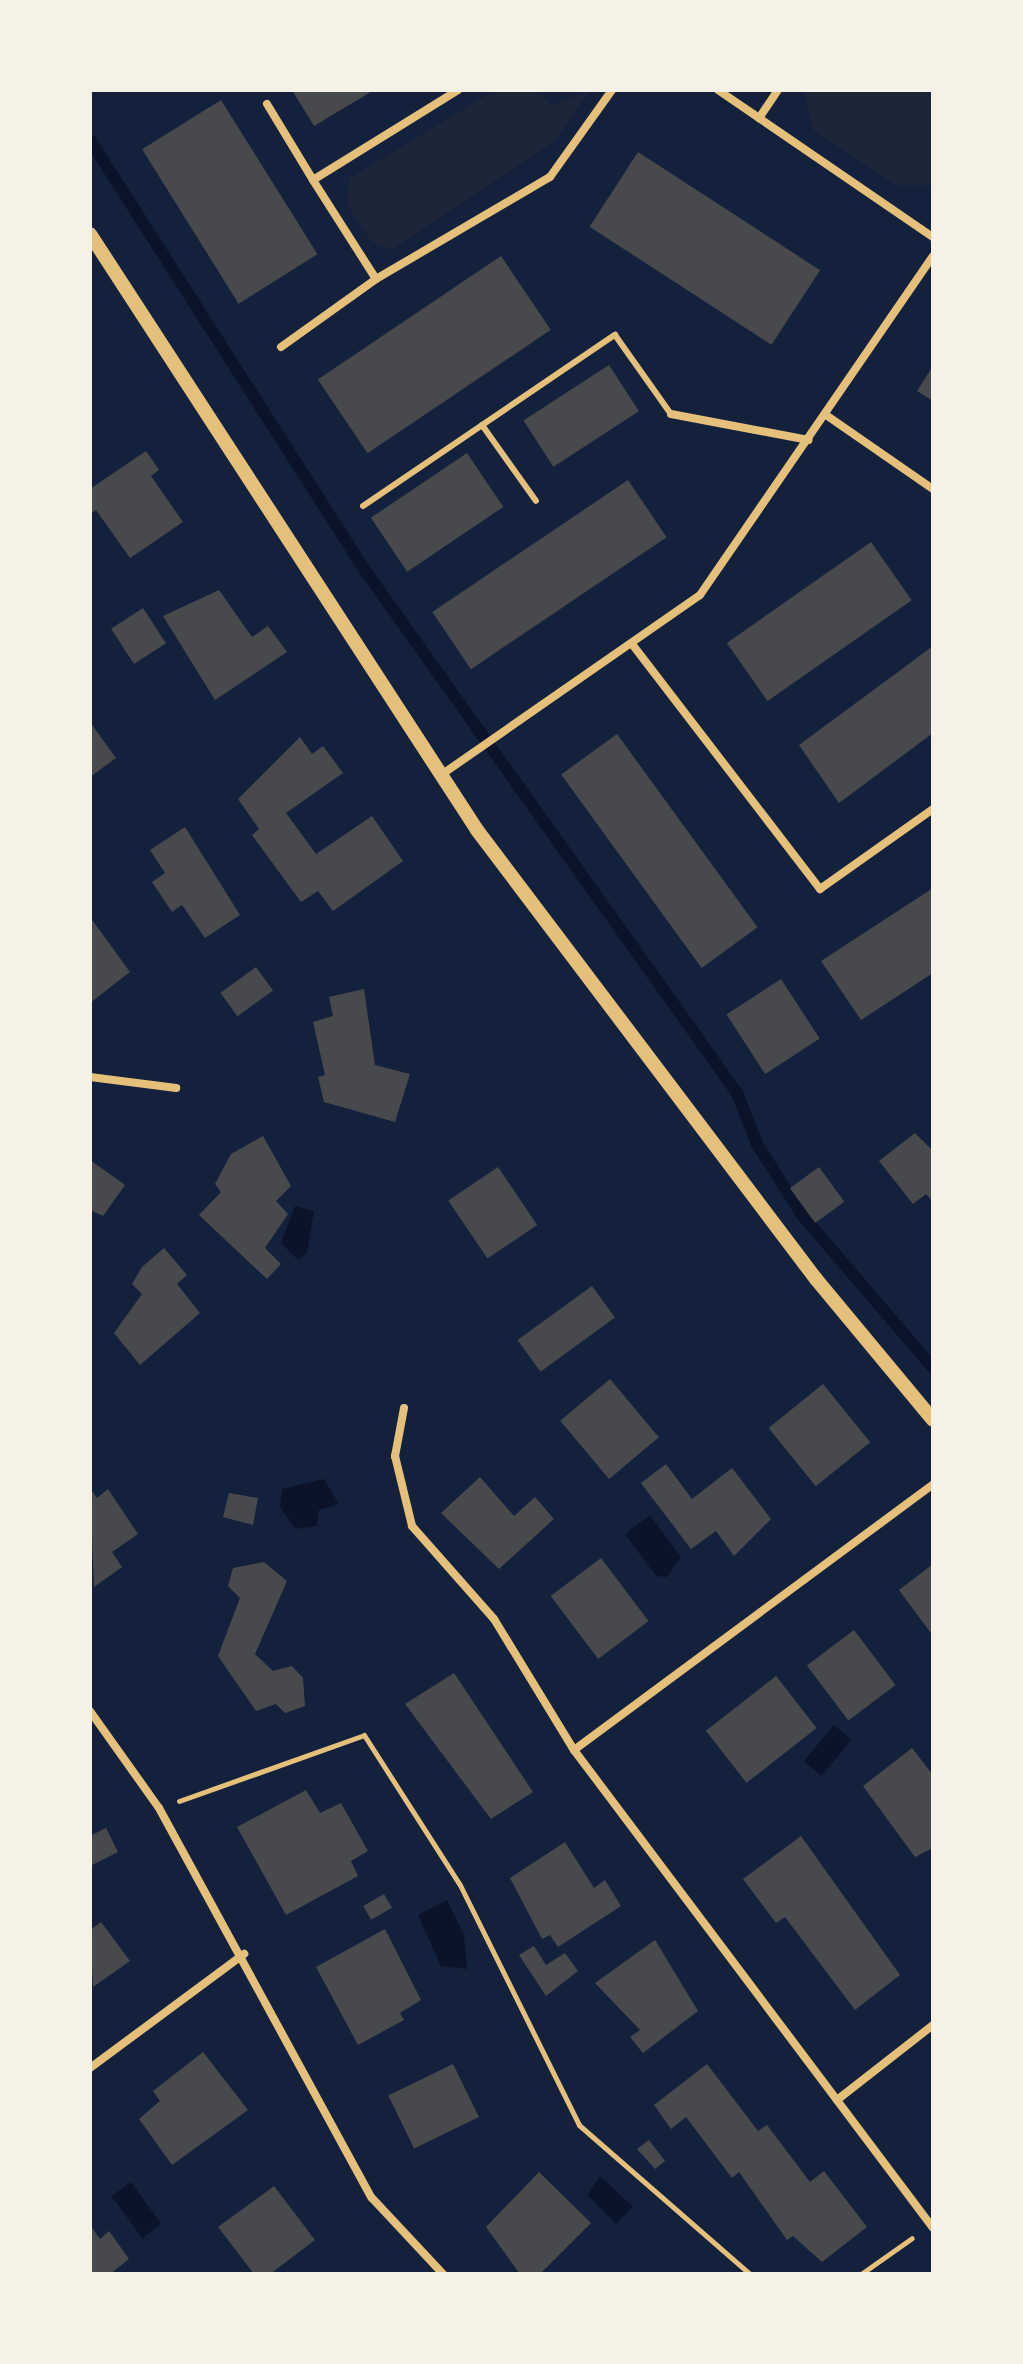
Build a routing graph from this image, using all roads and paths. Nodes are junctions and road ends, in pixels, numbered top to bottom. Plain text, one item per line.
1 (458, 90) edge
2 (612, 90) edge
3 (718, 90) edge
4 (778, 90) edge
5 (267, 104) dead end
6 (759, 118) junction
7 (313, 180) junction
8 (90, 234) edge
9 (933, 237) edge
10 (933, 256) edge
11 (376, 279) junction
12 (281, 347) dead end
13 (671, 414) joint
14 (826, 415) junction
15 (482, 425) junction
16 (809, 440) junction
17 (933, 489) edge
18 (536, 501) dead end
19 (363, 506) dead end
20 (632, 644) junction
21 (441, 775) junction
22 (933, 809) edge
23 (90, 1077) edge
24 (176, 1088) dead end
25 (404, 1408) dead end
26 (933, 1420) edge
27 (933, 1484) edge
28 (90, 1711) edge
29 (574, 1750) junction
30 (159, 1808) junction
31 (244, 1954) junction
32 (933, 2025) edge
33 (90, 2068) edge
34 (837, 2100) junction
35 (932, 2226) edge
36 (443, 2274) edge
37 (750, 2274) edge
38 (861, 2274) edge

1 - 7 street
2 - 11 street
3 - 6 street
4 - 6 street
5 - 7 street
6 - 9 street
7 - 11 street
8 - 21 street
10 - 14 street
11 - 12 street
13 - 15 lane
13 - 16 street
14 - 16 street
14 - 17 street
15 - 18 lane
15 - 19 lane
16 - 20 street
20 - 21 street
20 - 22 street
21 - 26 street
23 - 24 street
25 - 29 street
27 - 29 street
28 - 30 street
29 - 34 street
30 - 31 street
30 - 37 path
31 - 33 street
31 - 36 street
32 - 34 street
34 - 35 street
35 - 38 path

